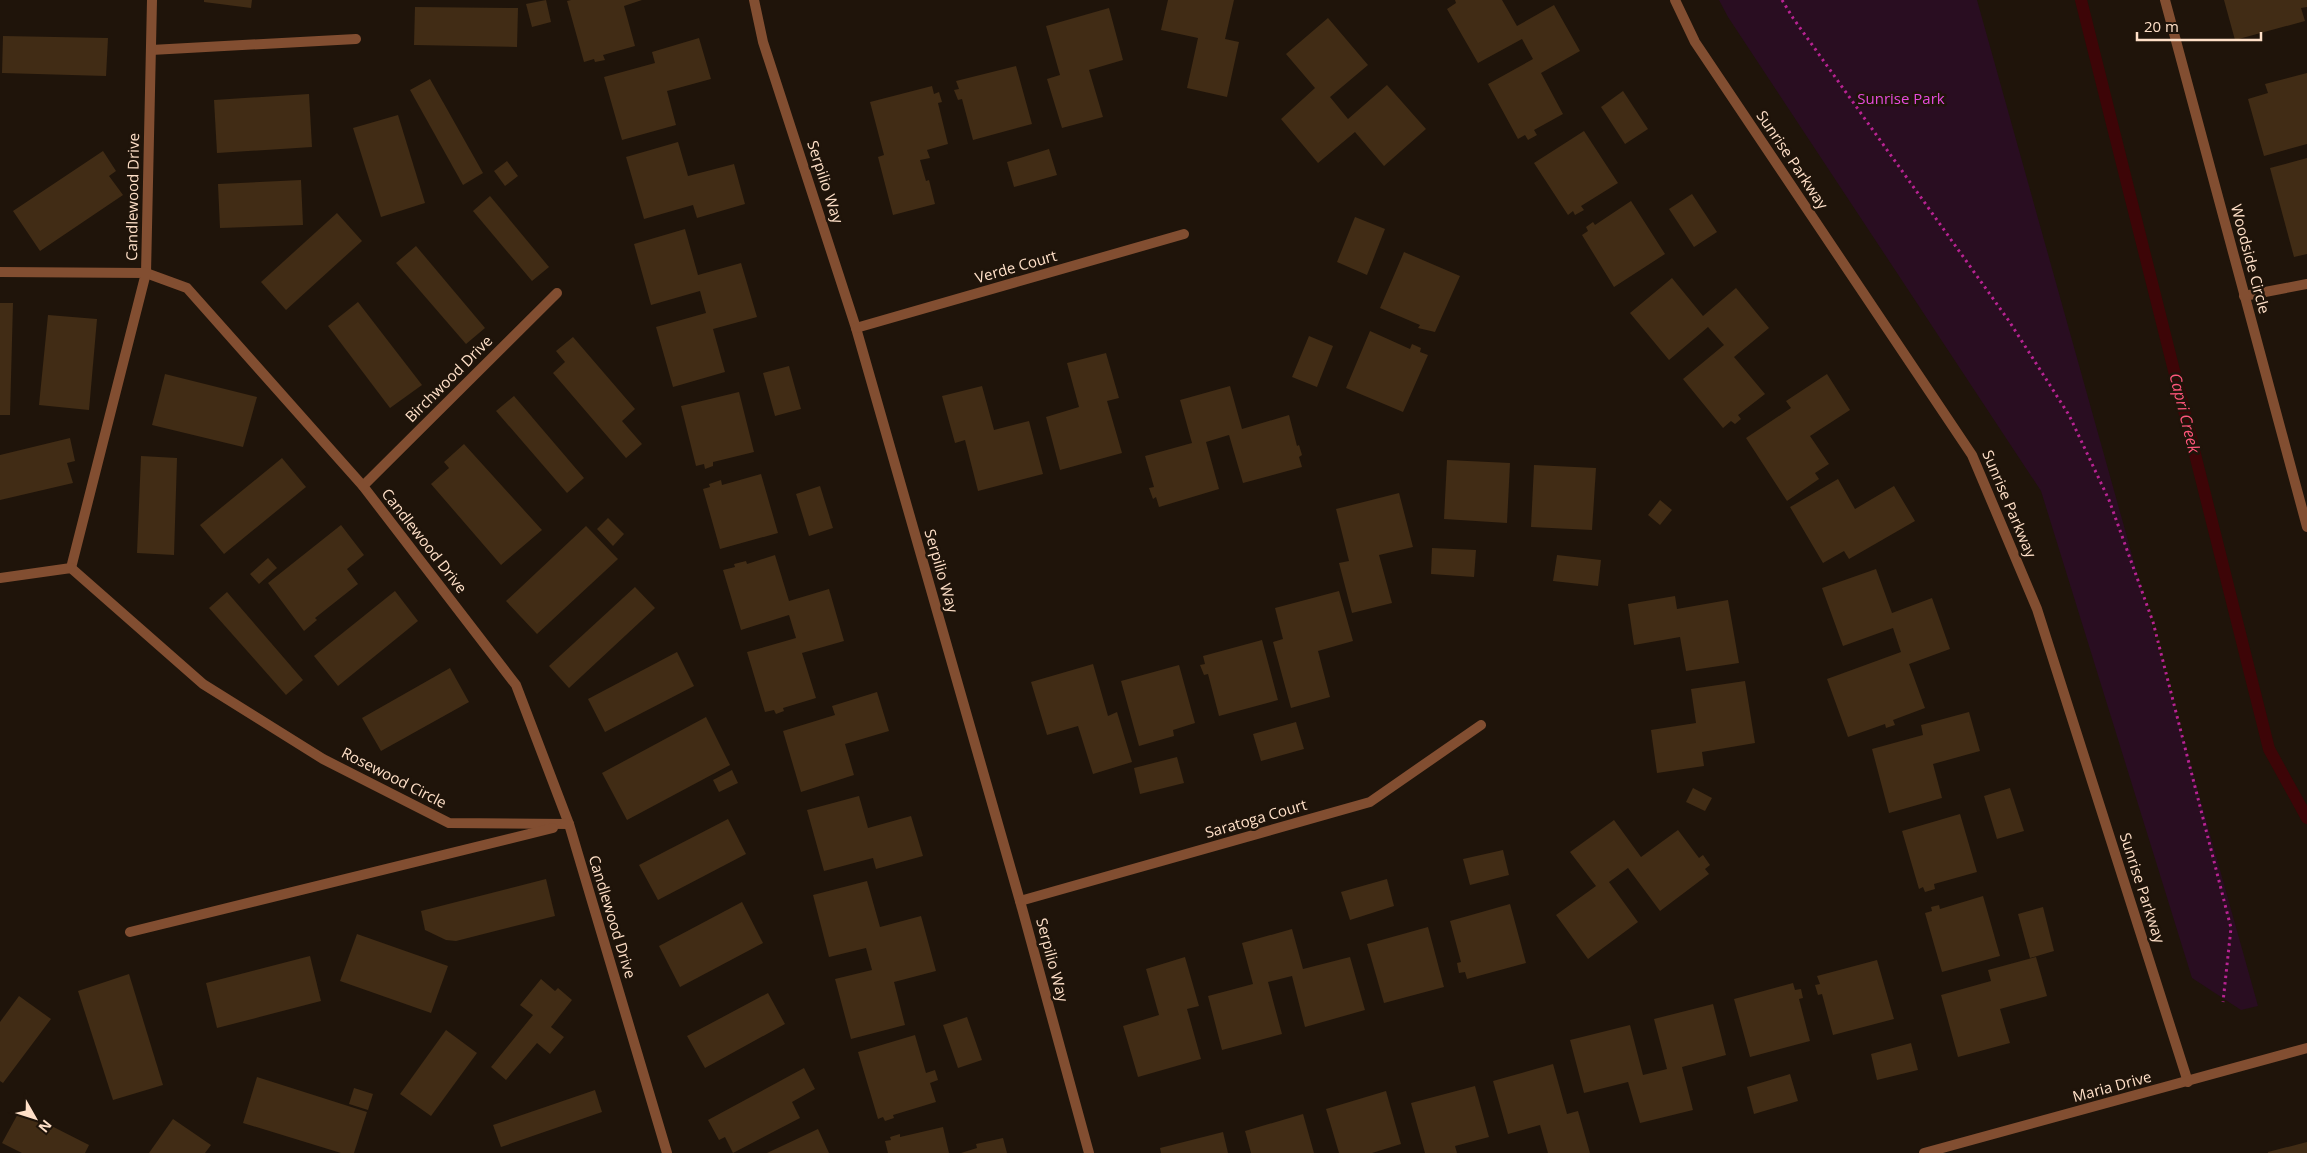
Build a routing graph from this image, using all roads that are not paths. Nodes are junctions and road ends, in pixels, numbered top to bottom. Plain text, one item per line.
1 (152, 0) edge
2 (754, 0) edge
3 (1675, 0) edge
4 (2165, 0) edge
5 (356, 39) dead end
6 (151, 50) junction
7 (1184, 234) dead end
8 (0, 272) edge
9 (146, 273) junction
10 (2307, 284) edge
11 (557, 293) dead end
12 (2244, 296) junction
13 (856, 328) junction
14 (363, 486) junction
15 (2307, 526) edge
16 (71, 568) junction
17 (0, 578) edge
18 (1481, 725) dead end
19 (569, 824) junction
20 (1020, 901) junction
21 (130, 932) dead end
22 (2307, 1048) edge
23 (2188, 1082) junction
24 (667, 1153) edge
25 (1089, 1153) edge
26 (1924, 1153) edge

1 - 6 street, Candlewood Drive
2 - 13 street, Serpilio Way
3 - 23 street, Sunrise Parkway
4 - 12 street, Woodside Circle
5 - 6 street
6 - 9 street, Candlewood Drive
7 - 13 street, Verde Court
8 - 9 street
9 - 14 street, Candlewood Drive
9 - 16 street
10 - 12 street
11 - 14 street, Birchwood Drive
12 - 15 street, Woodside Circle
13 - 20 street, Serpilio Way
14 - 19 street, Candlewood Drive
16 - 17 street
16 - 19 street, Rosewood Circle
18 - 20 street, Saratoga Court
19 - 21 street
19 - 24 street, Candlewood Drive
20 - 25 street, Serpilio Way
22 - 23 street, Maria Drive
23 - 26 street, Maria Drive

